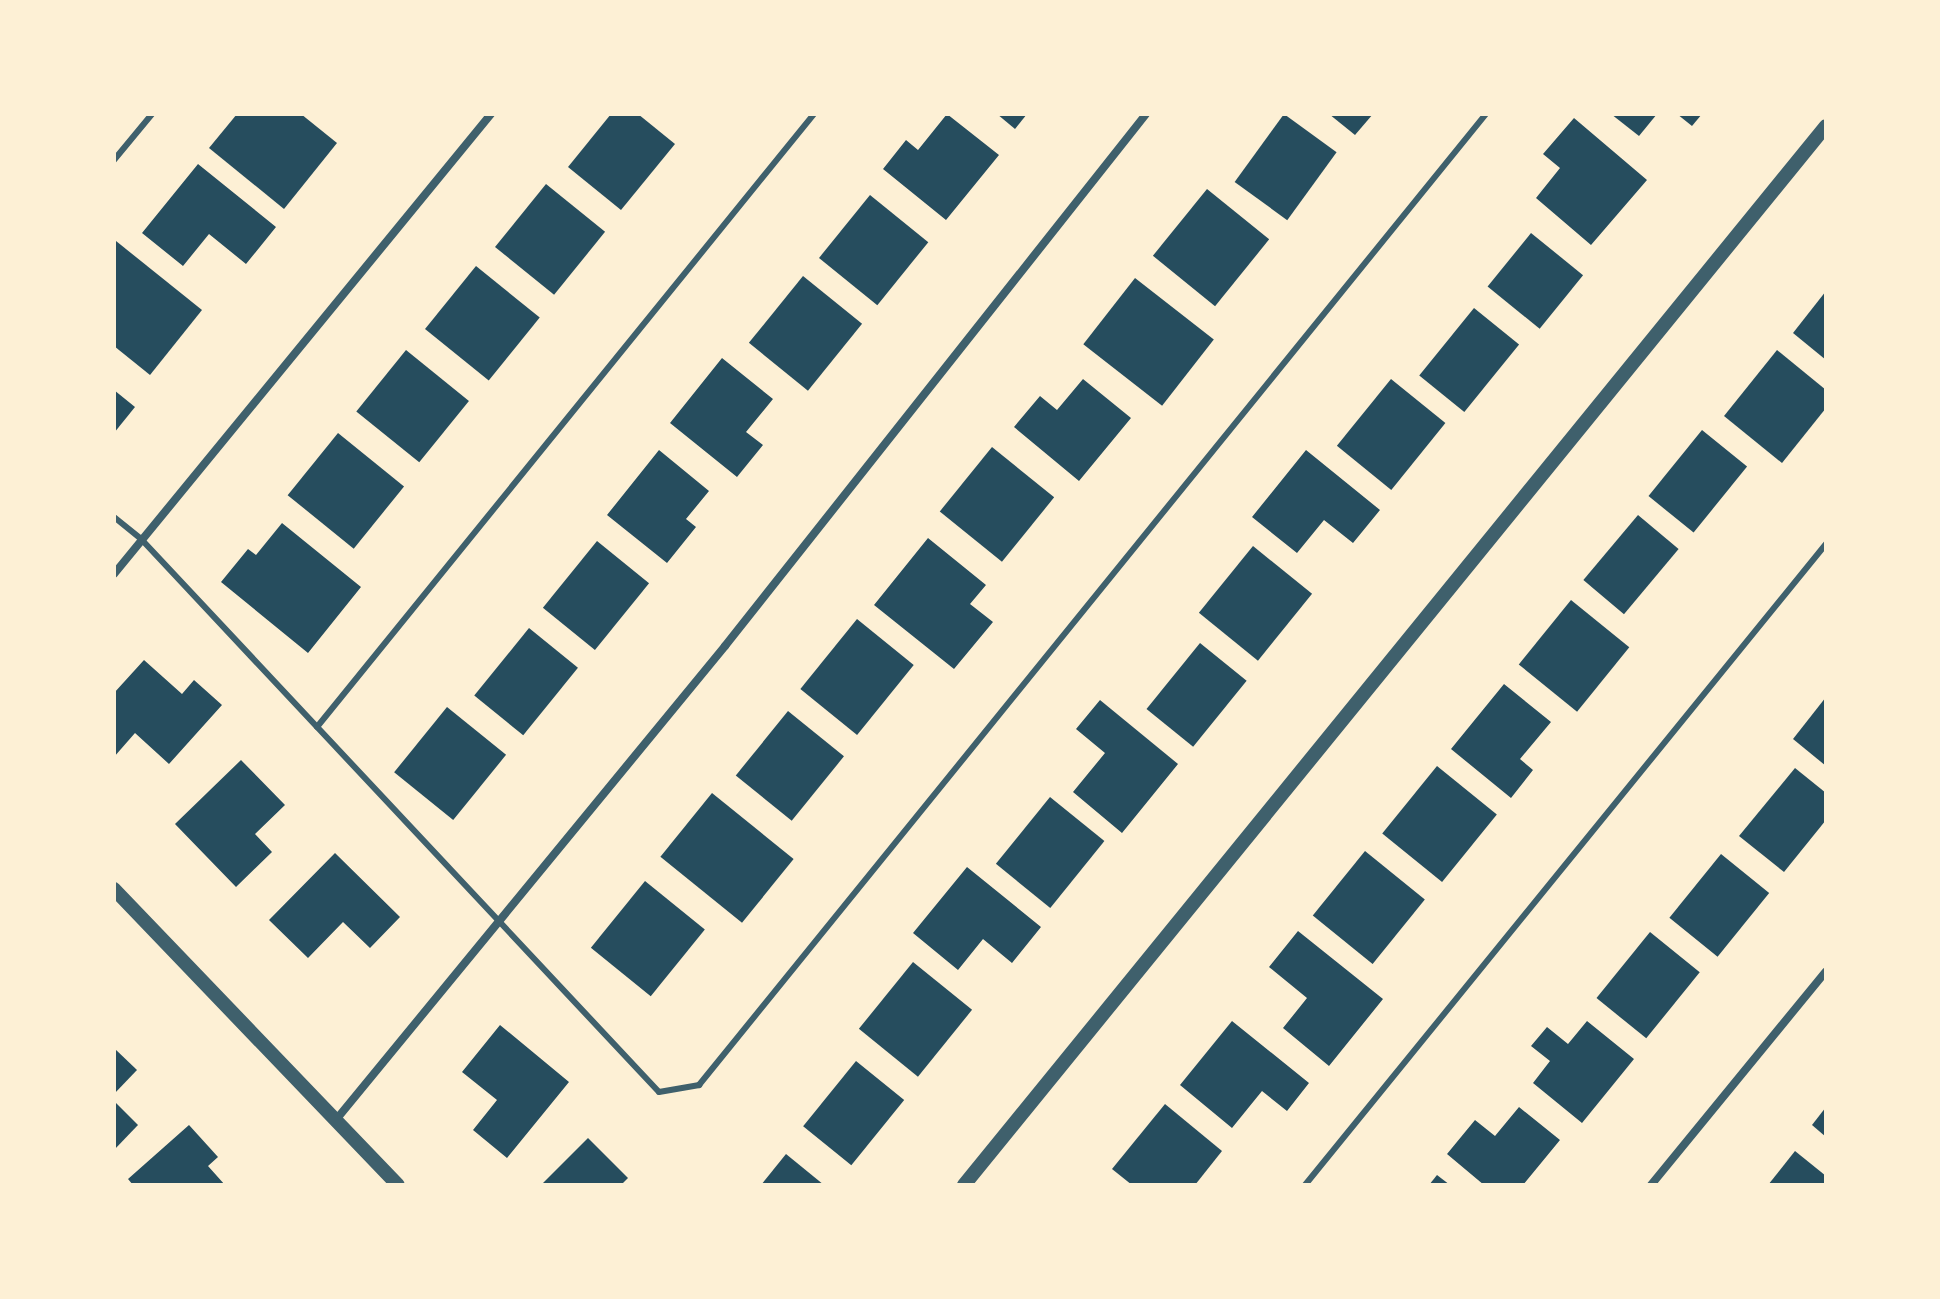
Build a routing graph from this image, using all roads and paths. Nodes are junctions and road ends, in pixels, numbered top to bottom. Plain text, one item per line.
1 (152, 114) edge
2 (491, 114) edge
3 (814, 114) edge
4 (1146, 114) edge
5 (1486, 114) edge
6 (1826, 126) edge
7 (114, 160) edge
8 (114, 517) edge
9 (142, 540) junction
10 (1826, 544) edge
11 (114, 574) edge
12 (317, 727) junction
13 (114, 889) edge
14 (499, 920) junction
15 (1826, 971) edge
16 (335, 1121) junction
17 (398, 1185) edge
18 (964, 1185) edge
19 (1305, 1185) edge
20 (1651, 1185) edge

1 - 7 lane
2 - 9 street
3 - 12 lane
4 - 14 street
5 - 14 lane
6 - 18 street
8 - 9 lane
9 - 11 street
9 - 12 lane
10 - 19 lane
12 - 14 lane
13 - 16 street
14 - 16 street
15 - 20 street
16 - 17 street

